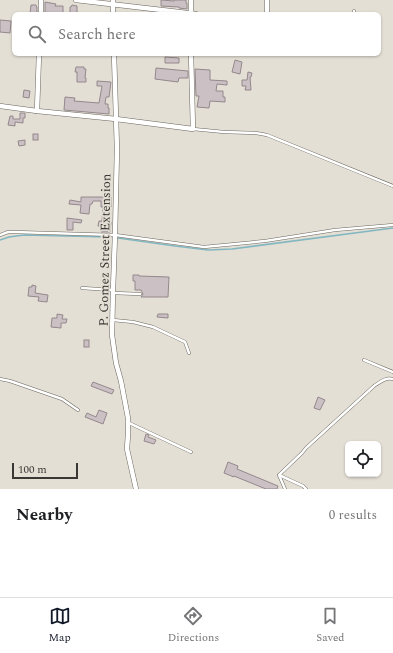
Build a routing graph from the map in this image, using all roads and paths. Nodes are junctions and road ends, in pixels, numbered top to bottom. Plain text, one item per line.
1 (41, 0) edge
2 (76, 0) edge
3 (191, 0) edge
4 (267, 0) edge
5 (113, 2) edge
6 (41, 12) edge
7 (178, 12) edge
8 (191, 12) edge
9 (267, 12) edge
10 (39, 56) edge
11 (114, 56) edge
12 (191, 56) edge
13 (0, 106) edge
14 (37, 111) junction
15 (116, 119) junction
16 (192, 129) junction
17 (393, 186) edge
18 (393, 224) edge
19 (0, 235) edge
20 (115, 235) junction
21 (82, 288) dead end
22 (113, 292) junction
23 (140, 294) dead end
24 (112, 320) junction
25 (189, 353) dead end
26 (364, 360) dead end
27 (393, 372) edge
28 (0, 379) edge
29 (393, 379) edge
30 (78, 410) dead end
31 (129, 423) junction
32 (191, 452) dead end
33 (279, 475) junction
34 (136, 489) edge
35 (285, 489) edge
36 (306, 489) edge

1 - 6 street
2 - 5 street
3 - 8 street
4 - 9 street
5 - 7 street
10 - 14 street
11 - 15 street, P. Gomez Street Extension
12 - 16 street
13 - 14 street
14 - 15 street
15 - 16 street
15 - 20 street, P. Gomez Street Extension
16 - 17 lane
18 - 20 lane
19 - 20 lane
20 - 22 street, P. Gomez Street Extension
21 - 22 lane
22 - 23 lane
22 - 24 street, P. Gomez Street Extension
24 - 25 lane
24 - 31 street, P. Gomez Street Extension
26 - 27 lane
28 - 30 lane
29 - 33 lane
31 - 32 lane
31 - 34 street, P. Gomez Street Extension
33 - 35 lane
33 - 36 lane

